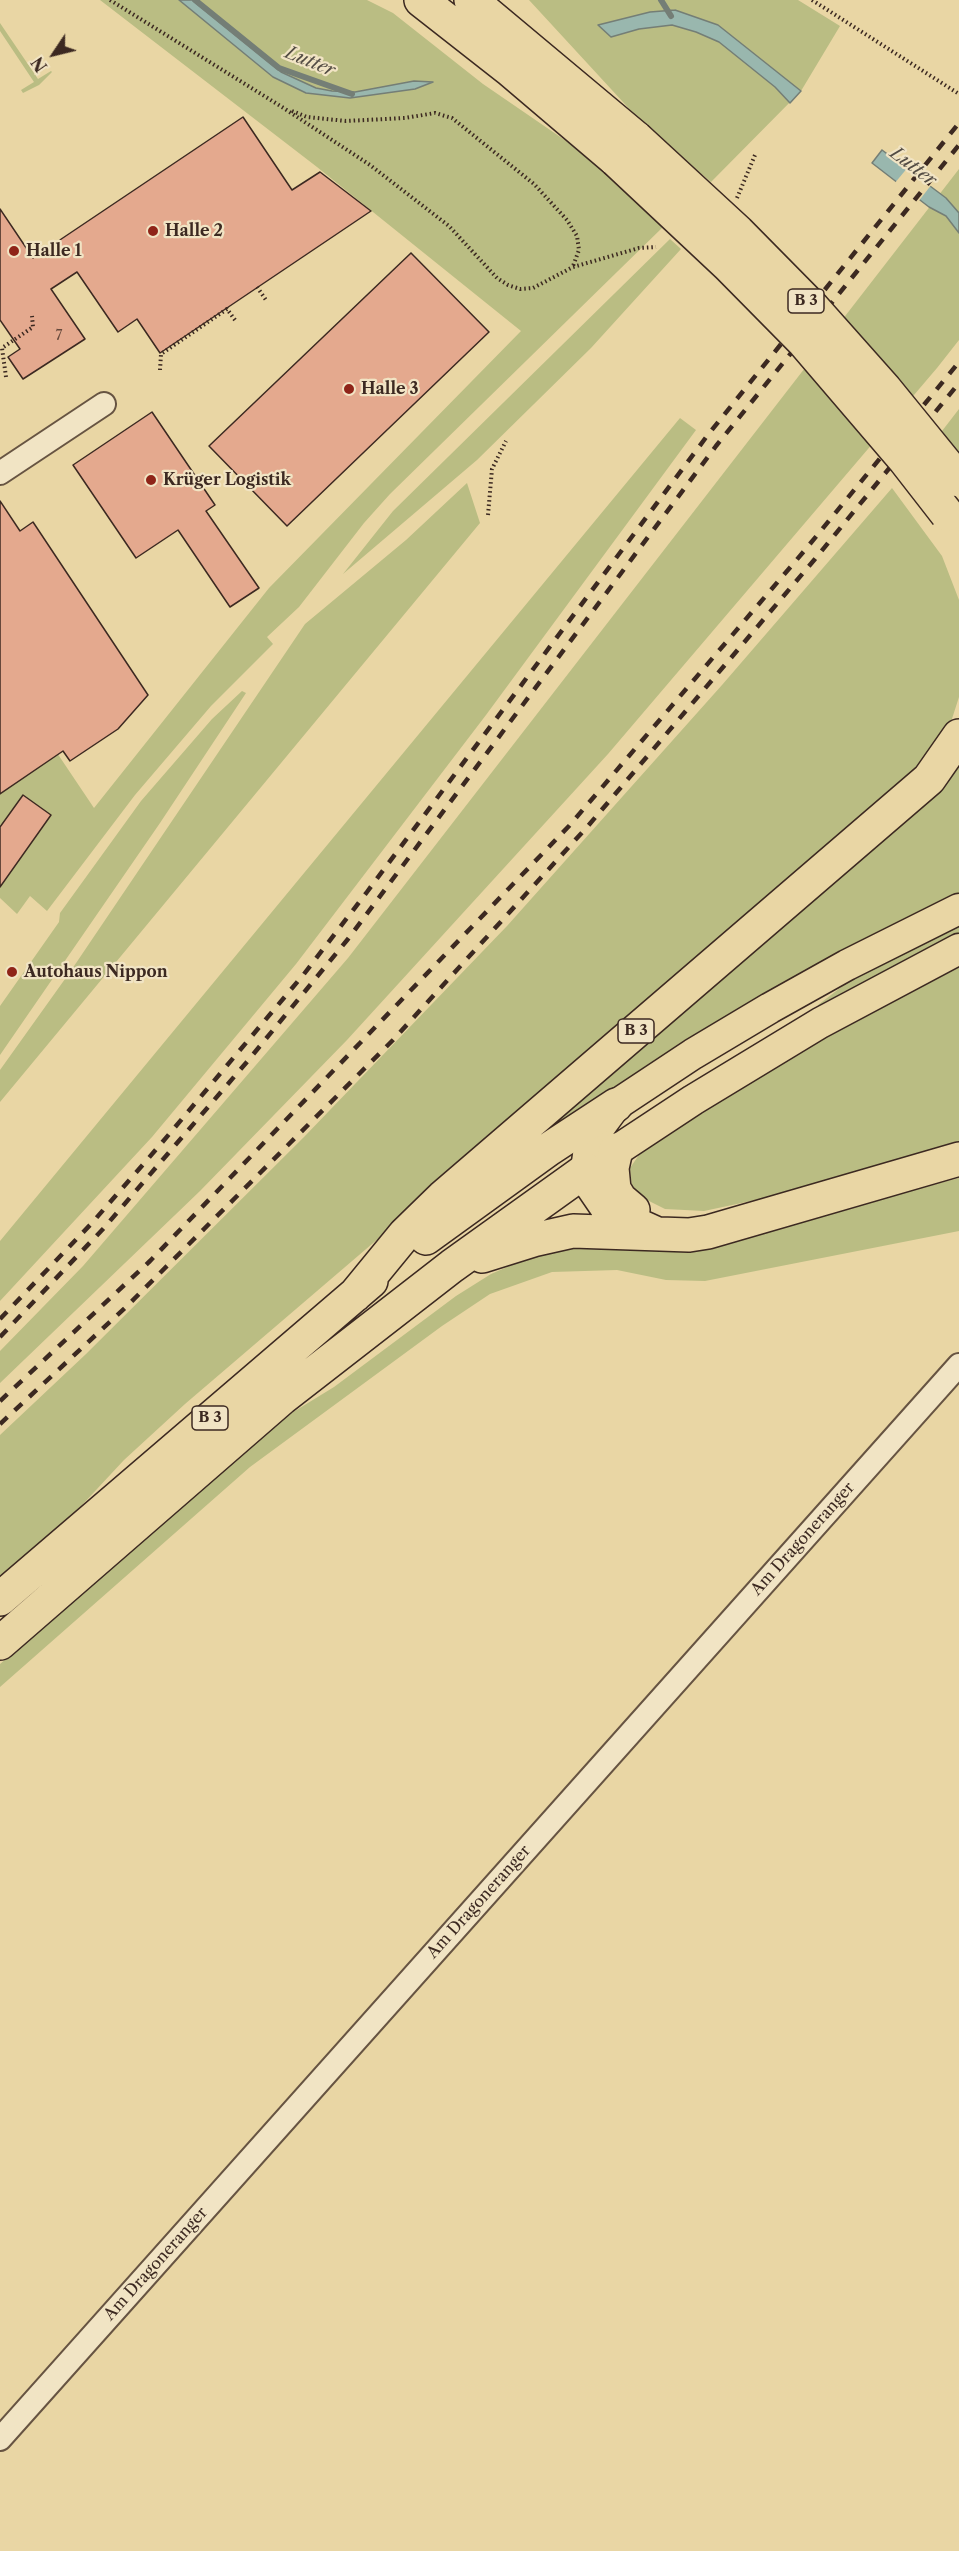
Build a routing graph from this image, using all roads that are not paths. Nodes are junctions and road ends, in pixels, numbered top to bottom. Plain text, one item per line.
1 (420, 2) edge
2 (482, 3) edge
3 (626, 149) junction
4 (104, 404) dead end
5 (0, 473) edge
6 (959, 480) edge
7 (953, 522) edge
8 (959, 736) edge
9 (959, 909) edge
10 (959, 949) edge
11 (616, 1105) junction
12 (616, 1150) junction
13 (959, 1159) edge
14 (586, 1170) junction
15 (741, 1222) junction
16 (655, 1233) junction
17 (452, 1266) junction
18 (355, 1295) junction
19 (959, 1365) edge
20 (0, 1599) edge
21 (0, 1643) edge
22 (0, 2439) edge

1 - 3 highway, B 3
2 - 3 highway, B 3
3 - 6 highway, B 3, bridge
3 - 7 highway, B 3, bridge
4 - 5 street
8 - 18 highway, B 3
9 - 11 main road, B 3
10 - 12 main road, B 3
11 - 14 main road
11 - 18 highway, B 3
12 - 14 main road, B 3
12 - 15 highway
13 - 15 highway
14 - 16 highway
14 - 17 highway, B 3
15 - 16 highway
16 - 17 highway
17 - 21 highway, B 3
18 - 20 highway, B 3
19 - 22 street, Am Dragoneranger

